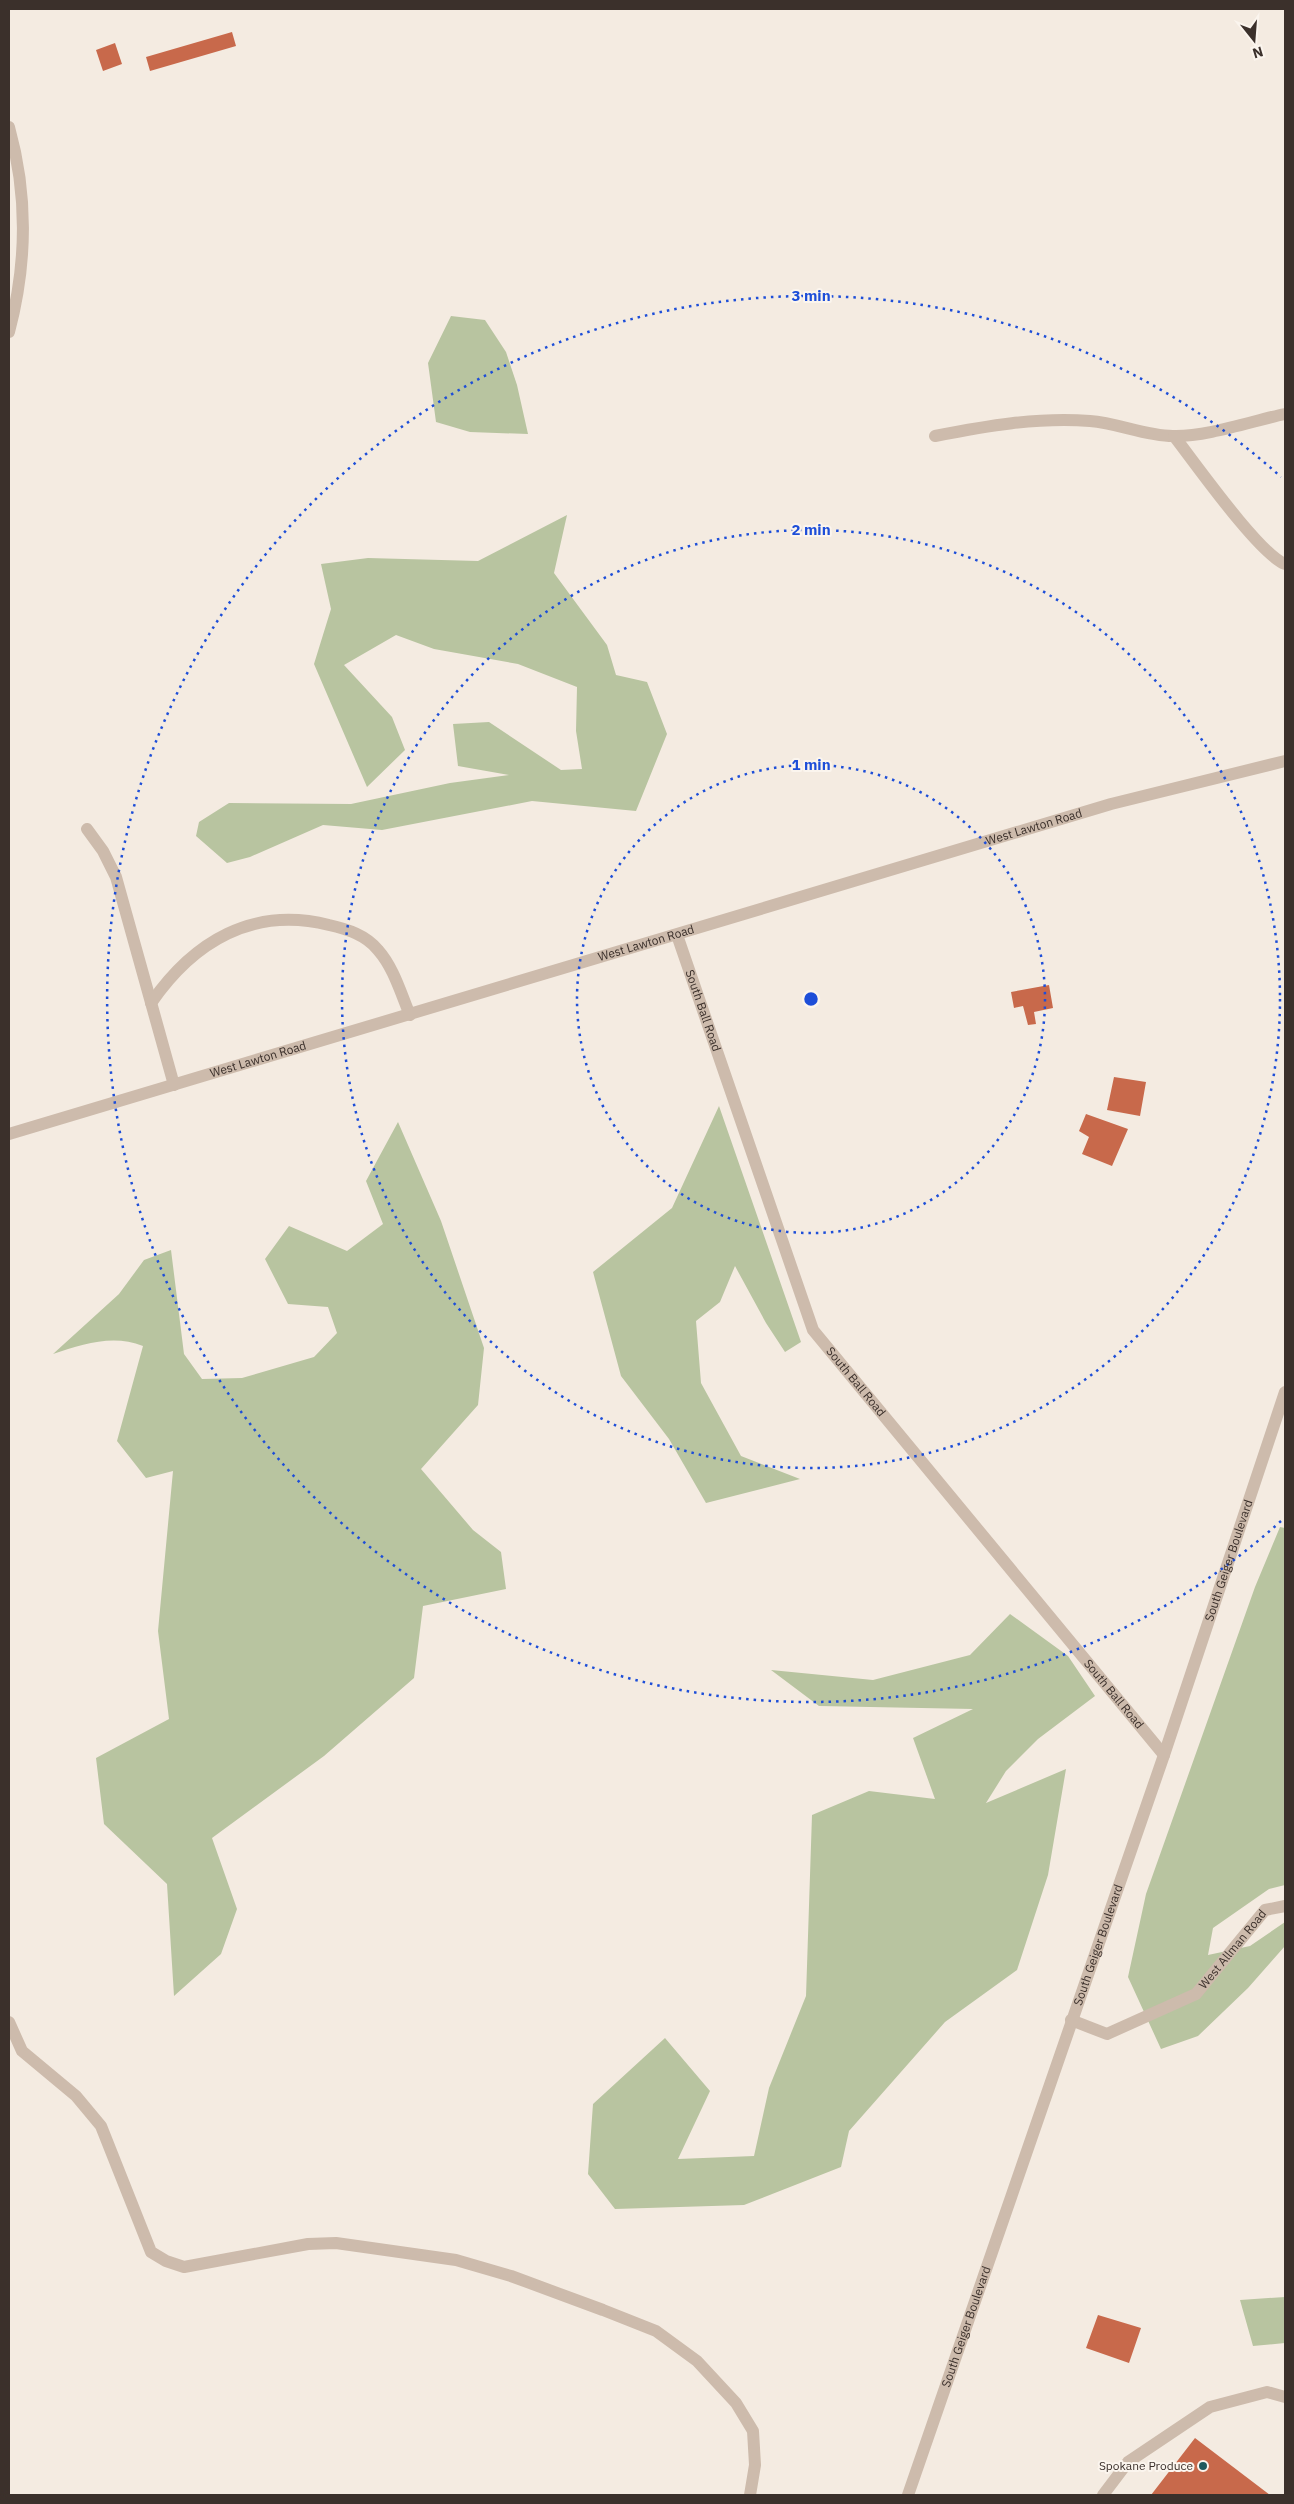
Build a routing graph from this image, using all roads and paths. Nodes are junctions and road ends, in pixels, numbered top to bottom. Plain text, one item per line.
1 (9, 127) edge
2 (9, 332) edge
3 (1285, 414) edge
4 (934, 436) dead end
5 (1174, 436) junction
6 (1285, 564) edge
7 (1285, 762) edge
8 (87, 829) dead end
9 (677, 935) junction
10 (151, 1003) junction
11 (410, 1015) junction
12 (174, 1085) junction
13 (9, 1134) edge
14 (1285, 1392) edge
15 (1164, 1755) junction
16 (1285, 1906) edge
17 (1071, 2020) junction
18 (9, 2022) edge
19 (1285, 2397) edge
20 (750, 2495) edge
21 (910, 2495) edge
22 (1103, 2495) edge

1 - 2 street
3 - 5 street
4 - 5 street
5 - 6 street
7 - 9 street, West Lawton Road
8 - 10 street
9 - 11 street, West Lawton Road
9 - 15 street, South Ball Road
10 - 11 street
10 - 12 street
11 - 12 street, West Lawton Road
12 - 13 street, West Lawton Road
14 - 15 street, South Geiger Boulevard
15 - 17 street, South Geiger Boulevard
16 - 17 street, West Allman Road
17 - 21 street, South Geiger Boulevard
18 - 20 street
19 - 22 street

